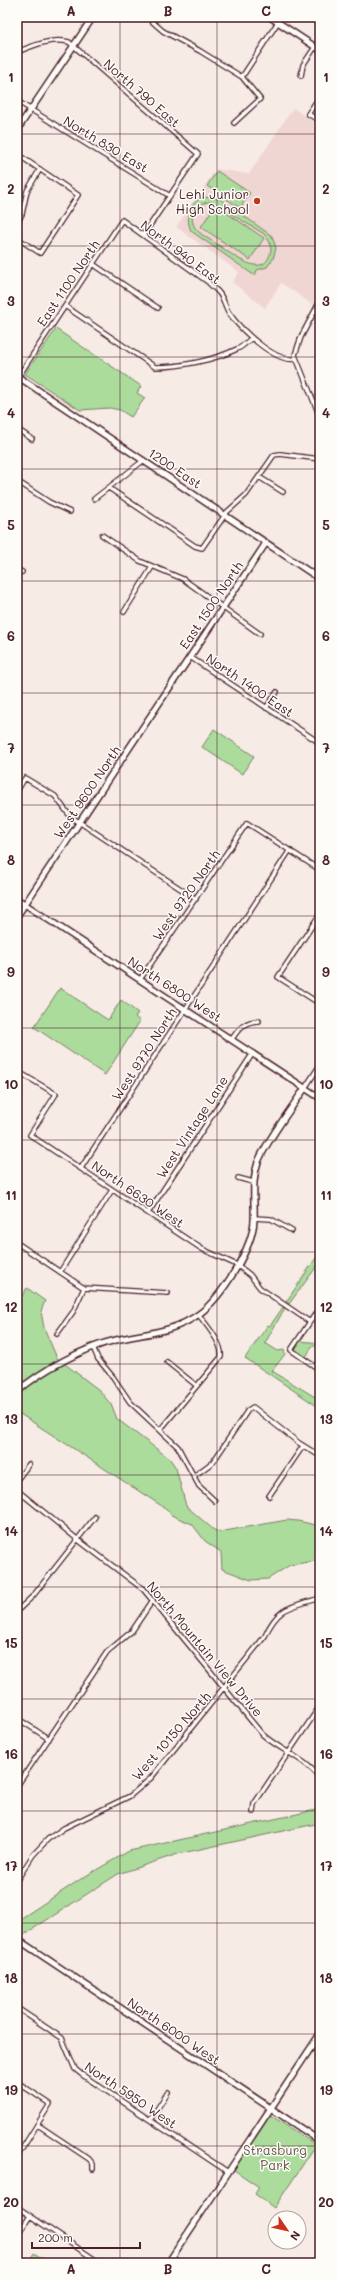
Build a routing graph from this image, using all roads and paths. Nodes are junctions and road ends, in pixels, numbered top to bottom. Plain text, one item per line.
1 (93, 17) edge
2 (147, 17) edge
3 (270, 17) edge
4 (278, 22) junction
5 (73, 47) junction
6 (314, 47) junction
7 (320, 50) edge
8 (17, 52) edge
9 (301, 76) dead end
10 (242, 77) junction
11 (320, 96) edge
12 (17, 101) edge
13 (31, 110) junction
14 (320, 121) edge
15 (234, 123) dead end
16 (17, 130) edge
17 (17, 154) edge
18 (40, 169) junction
19 (170, 196) junction
20 (122, 220) joint
21 (17, 224) edge
22 (144, 234) junction
23 (17, 238) edge
24 (93, 264) junction
25 (320, 301) edge
26 (65, 306) junction
27 (158, 308) dead end
28 (252, 338) junction
29 (296, 359) junction
30 (18, 376) edge
31 (320, 417) edge
32 (17, 429) edge
33 (32, 439) dead end
34 (320, 459) edge
35 (144, 460) junction
36 (259, 477) junction
37 (17, 481) edge
38 (109, 488) junction
39 (283, 492) dead end
40 (94, 499) dead end
41 (70, 512) dead end
42 (225, 515) junction
43 (102, 536) dead end
44 (266, 543) junction
45 (152, 567) junction
46 (17, 569) edge
47 (22, 572) dead end
48 (320, 579) edge
49 (223, 608) junction
50 (124, 612) dead end
51 (260, 634) dead end
52 (190, 657) junction
53 (175, 680) joint
54 (277, 692) dead end
55 (266, 708) junction
56 (320, 743) edge
57 (17, 791) edge
58 (80, 821) junction
59 (290, 850) junction
60 (320, 870) edge
61 (17, 899) edge
62 (196, 899) junction
63 (25, 904) junction
64 (320, 914) edge
65 (17, 916) edge
66 (140, 978) junction
67 (320, 1004) edge
68 (185, 1008) junction
69 (258, 1021) dead end
70 (232, 1039) junction
71 (253, 1053) junction
72 (320, 1065) edge
73 (17, 1071) edge
74 (305, 1088) junction
75 (320, 1098) edge
76 (81, 1168) junction
77 (238, 1178) dead end
78 (253, 1182) junction
79 (112, 1190) junction
80 (148, 1212) junction
81 (254, 1218) junction
82 (292, 1231) dead end
83 (17, 1243) edge
84 (237, 1265) junction
85 (60, 1272) junction
86 (84, 1288) junction
87 (168, 1293) dead end
88 (320, 1307) edge
89 (199, 1314) junction
90 (310, 1322) junction
91 (56, 1334) dead end
92 (93, 1347) junction
93 (168, 1362) dead end
94 (320, 1370) edge
95 (197, 1386) junction
96 (17, 1392) edge
97 (160, 1430) junction
98 (303, 1446) junction
99 (320, 1456) edge
100 (29, 1464) dead end
101 (194, 1476) junction
102 (17, 1480) edge
103 (17, 1490) edge
104 (269, 1496) dead end
105 (215, 1501) dead end
106 (95, 1517) dead end
107 (77, 1539) junction
108 (320, 1598) edge
109 (153, 1600) junction
110 (17, 1612) edge
111 (225, 1688) junction
112 (320, 1706) edge
113 (17, 1718) edge
114 (49, 1739) junction
115 (288, 1754) junction
116 (319, 1777) edge
117 (17, 1786) edge
118 (253, 1812) dead end
119 (17, 1880) edge
120 (18, 1942) edge
121 (17, 2008) edge
122 (320, 2034) edge
123 (17, 2082) edge
124 (168, 2092) dead end
125 (270, 2108) junction
126 (150, 2120) junction
127 (38, 2125) junction
128 (320, 2141) edge
129 (17, 2157) edge
130 (93, 2169) dead end
131 (228, 2172) junction
132 (17, 2207) edge
133 (30, 2216) junction
134 (17, 2236) edge
135 (100, 2263) edge
136 (168, 2263) edge

1 - 5 street
2 - 10 street
3 - 4 street
4 - 6 street
4 - 10 street
5 - 8 street, North 790 East
5 - 13 street
5 - 19 street, North 790 East
6 - 7 street
6 - 9 street
10 - 15 street
11 - 14 street
12 - 13 street, North 830 East
13 - 16 street
13 - 19 street, North 830 East
17 - 18 street
18 - 21 street
18 - 23 street
19 - 22 street
20 - 22 street, North 940 East
20 - 24 street, East 1100 North
22 - 28 street, North 940 East
24 - 26 street, East 1100 North
24 - 27 street
25 - 29 street
26 - 28 street
26 - 30 street, East 1100 North
28 - 29 street, North 940 East
29 - 31 street
30 - 35 street, 1200 East
32 - 33 street
34 - 36 street
35 - 38 street
35 - 42 street, 1200 East
36 - 39 street
36 - 42 street
37 - 41 street
38 - 40 street
38 - 42 street
42 - 44 street, 1200 East
43 - 45 street
44 - 48 street, 1200 East
44 - 49 street, East 1500 North
45 - 49 street
45 - 50 street
46 - 47 street
49 - 51 street
49 - 52 street, East 1500 North
52 - 53 street, East 1500 North
52 - 55 street, North 1400 East
53 - 58 street, West 9600 North
54 - 55 street
55 - 56 street, North 1400 East
57 - 58 street
58 - 62 street
58 - 63 street, West 9600 North
59 - 60 street
59 - 62 street, West 9720 North
59 - 68 street, West 9770 North
61 - 63 street, North 6800 West
62 - 66 street, West 9720 North
63 - 65 street, West 9600 North
63 - 66 street, North 6800 West
64 - 67 street
66 - 68 street, North 6800 West
68 - 70 street, North 6800 West
68 - 76 street, West 9770 North
69 - 70 street
70 - 71 street, North 6800 West
71 - 74 street, North 6800 West
71 - 80 street, West Vintage Lane
72 - 74 street
73 - 76 street, North 6630 West
74 - 75 street, North 6800 West
74 - 78 street
76 - 79 street, North 6630 West
77 - 78 street
78 - 81 street
79 - 80 street, North 6630 West
79 - 85 street
80 - 84 street, North 6630 West
81 - 82 street
81 - 84 street
83 - 85 street
84 - 89 street
84 - 90 street, North 6630 West
85 - 86 street
86 - 87 street
86 - 91 street
88 - 90 street
89 - 92 street
89 - 95 street
90 - 94 street
92 - 96 street
92 - 97 street
93 - 95 street
95 - 97 street
97 - 101 street
98 - 99 street
98 - 101 street
98 - 104 street
100 - 102 street
101 - 105 street
103 - 107 street, North Mountain View Drive
106 - 107 street
107 - 109 street, North Mountain View Drive
107 - 110 street
108 - 111 street, West 10150 North
109 - 111 street, North Mountain View Drive
109 - 114 street
111 - 115 street, North Mountain View Drive
111 - 119 street, West 10150 North
112 - 115 street
113 - 114 street
114 - 117 street
115 - 116 street, North Mountain View Drive
115 - 118 street
120 - 125 street, North 6000 West
121 - 126 street, North 5950 West
122 - 125 street
123 - 127 street
124 - 126 street
125 - 128 street, North 6000 West
125 - 131 street
126 - 131 street, North 5950 West
127 - 129 street
127 - 130 street
131 - 136 street
132 - 133 street
133 - 134 street
133 - 135 street

